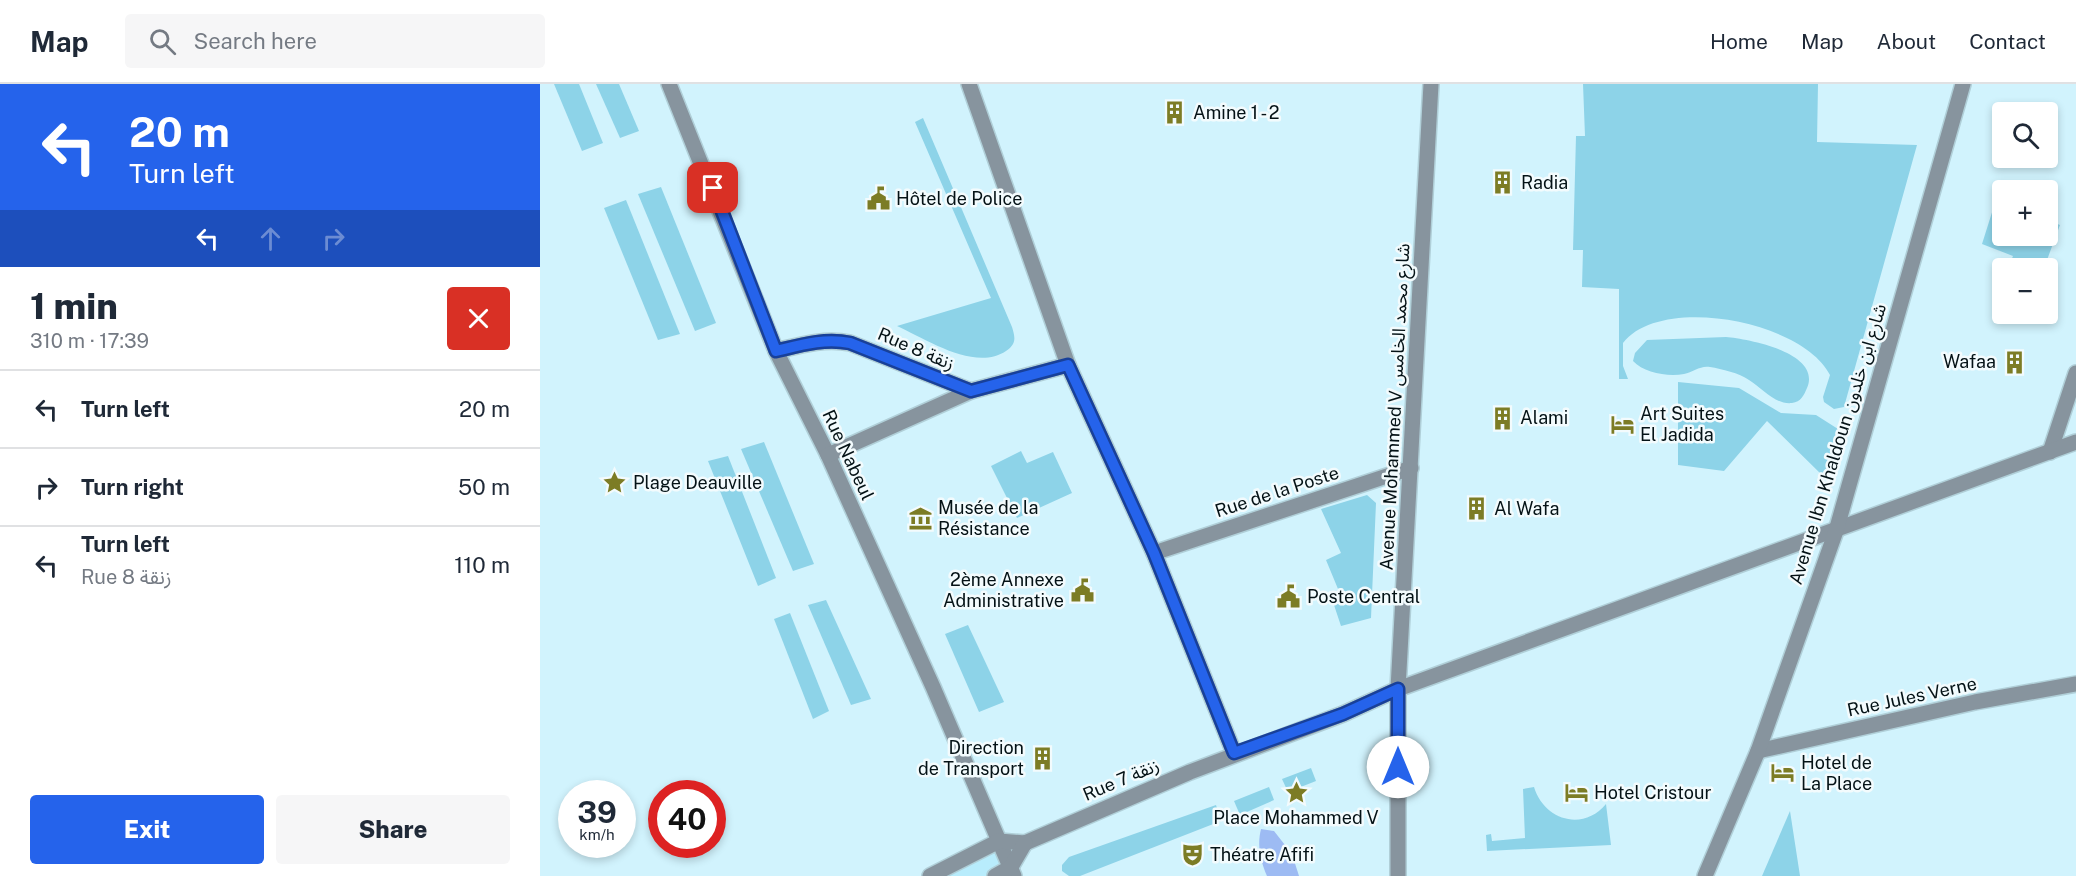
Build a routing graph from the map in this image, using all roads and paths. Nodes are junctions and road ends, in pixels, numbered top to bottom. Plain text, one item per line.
1 (669, 84) edge
2 (969, 84) edge
3 (1431, 84) edge
4 (1963, 84) edge
5 (776, 351) junction
6 (1068, 365) junction
7 (2076, 373) edge
8 (971, 391) junction
9 (2076, 442) edge
10 (2050, 452) junction
11 (828, 455) junction
12 (1411, 468) junction
13 (1836, 531) junction
14 (1154, 553) junction
15 (2076, 684) edge
16 (1398, 689) junction
17 (1758, 751) junction
18 (1234, 753) junction
19 (999, 841) junction
20 (1025, 843) junction
21 (1013, 872) edge
22 (930, 876) edge
23 (994, 876) edge
24 (1398, 876) edge
25 (1705, 876) edge

1 - 5 street, Rue Nabeul
2 - 6 street
3 - 12 street, Avenue Mohammed V شارع محمد الخامس
4 - 13 street, Avenue Ibn Khaldoun شارع ابن خلدون
5 - 8 street, Rue 8 زنقة
5 - 11 street, Rue Nabeul
6 - 8 street, Rue 8 زنقة
6 - 14 street
7 - 10 street
8 - 11 street, Rue 8 زنقة
9 - 10 street, Rue 7 زنقة
10 - 13 street, Rue 7 زنقة
11 - 19 street, Rue Nabeul
12 - 14 street, Rue de la Poste
12 - 16 street, Avenue Mohammed V شارع محمد الخامس
13 - 16 street, Rue 7 زنقة
13 - 17 street, Avenue Ibn Khaldoun شارع ابن خلدون
14 - 18 street
15 - 17 street, Rue Jules Verne
16 - 18 street, Rue 7 زنقة
16 - 24 street, Avenue Mohammed V شارع محمد الخامس
17 - 25 street, Avenue Ibn Khaldoun شارع ابن خلدون
18 - 20 street, Rue 7 زنقة
19 - 20 street
19 - 21 street, Rue Nabeul
19 - 22 street
20 - 21 street
21 - 23 street

